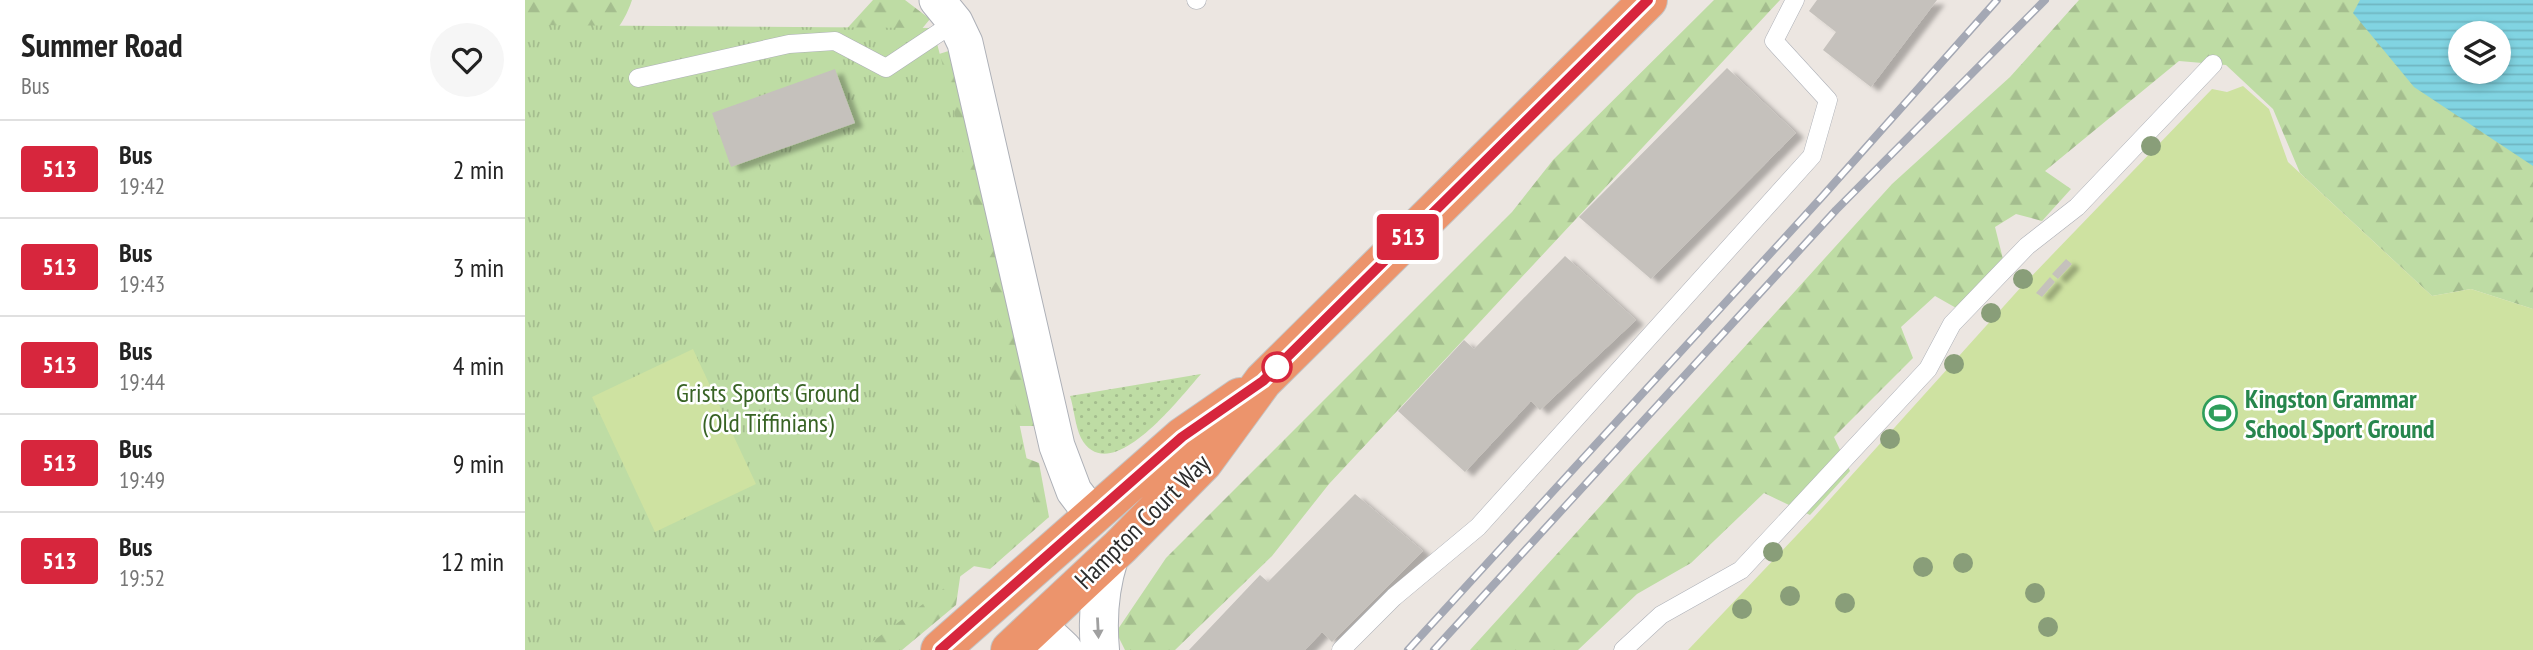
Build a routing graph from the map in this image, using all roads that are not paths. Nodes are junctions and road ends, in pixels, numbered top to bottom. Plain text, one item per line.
1 (1648, 0) edge
2 (1795, 0) edge
3 (945, 7) edge
4 (2213, 64) dead end
5 (638, 78) dead end
6 (1263, 381) junction
7 (1093, 516) junction
8 (1114, 552) junction
9 (1018, 643) edge
10 (940, 650) edge
11 (1063, 650) edge
12 (1100, 650) edge
13 (1341, 650) edge
14 (1623, 650) edge

1 - 6 highway, Hampton Court Way
2 - 13 lane
3 - 5 lane
3 - 7 street
4 - 14 lane
6 - 7 highway, Hampton Court Way
6 - 8 highway, Hampton Court Way
7 - 8 highway
7 - 10 highway, Hampton Court Way
8 - 9 highway, Hampton Court Way
8 -> 12 street
9 - 11 street

